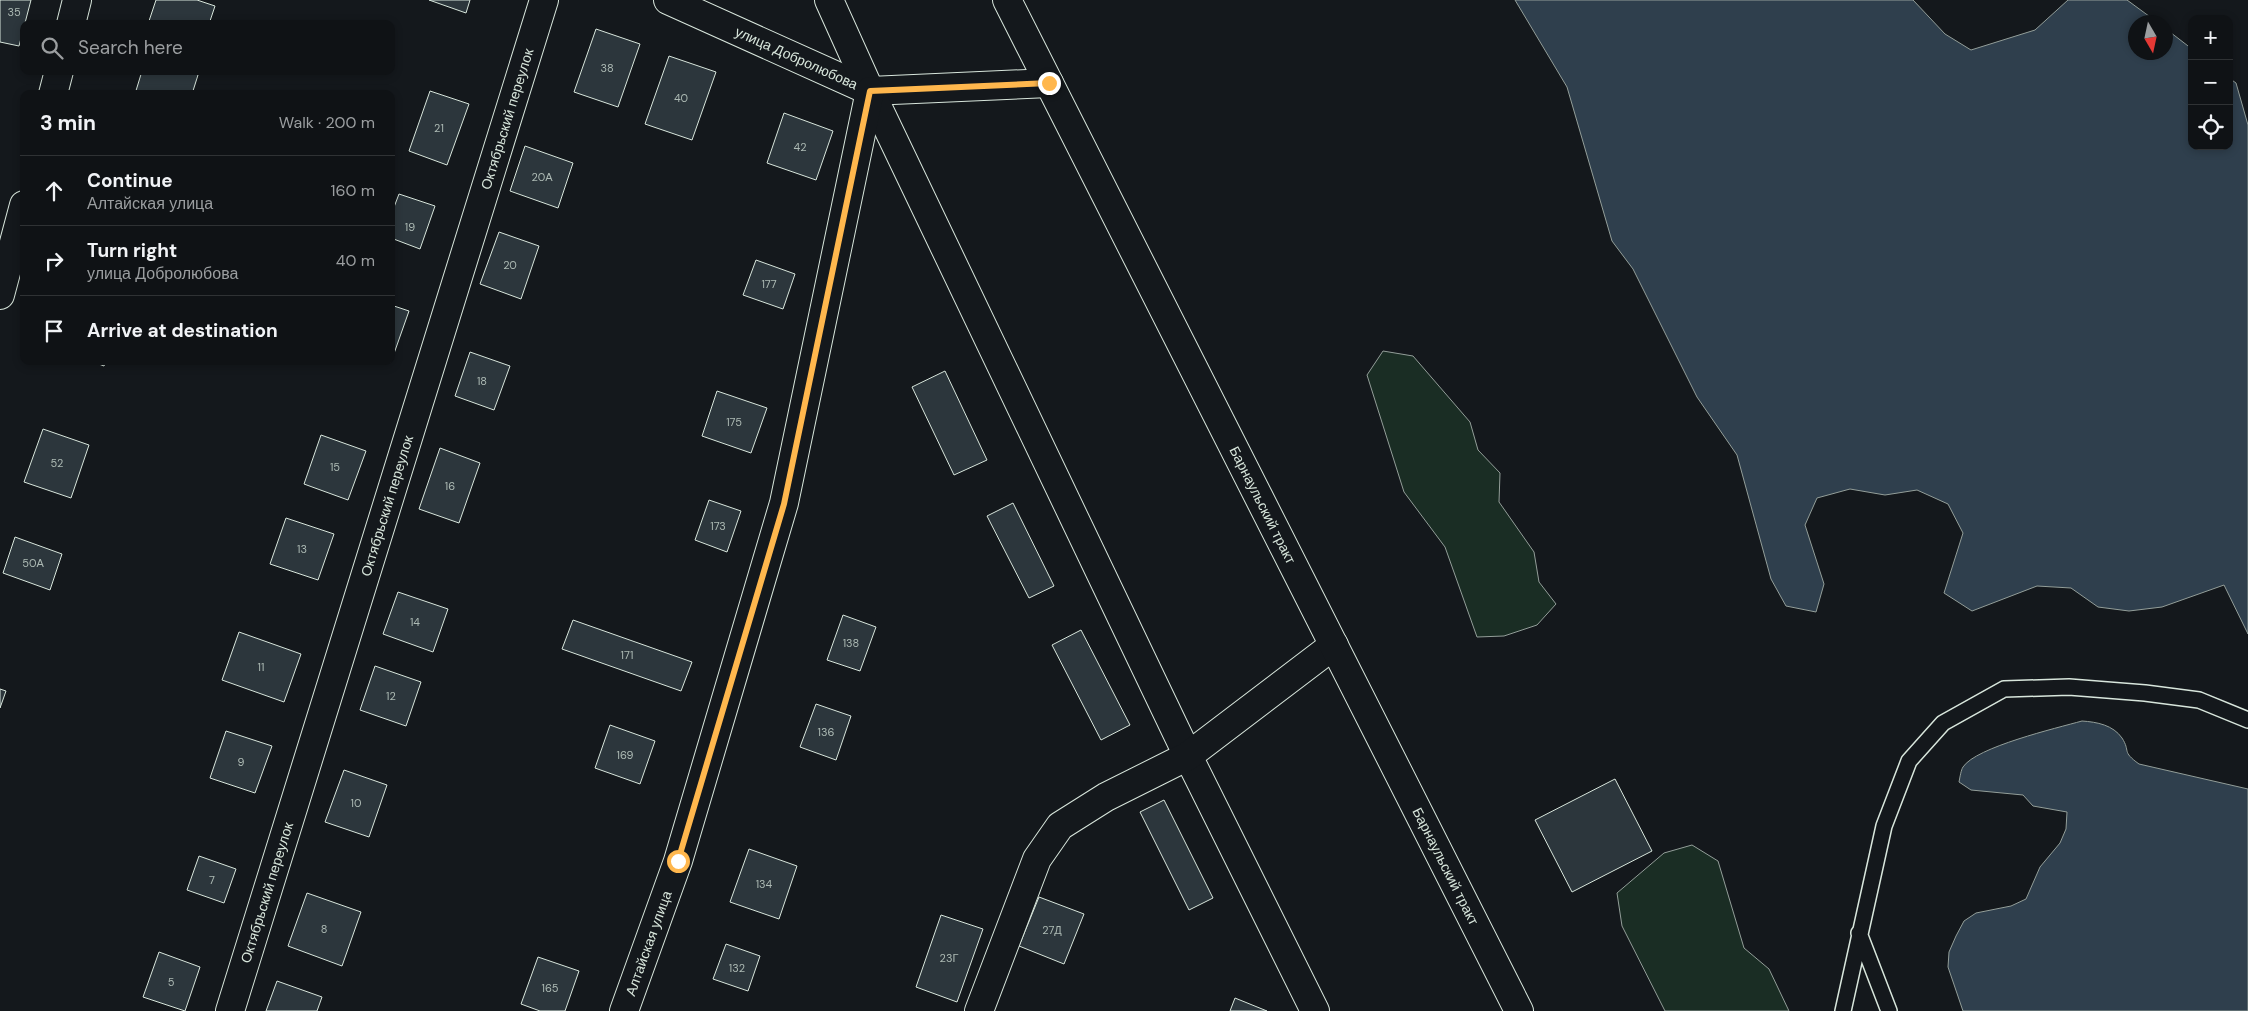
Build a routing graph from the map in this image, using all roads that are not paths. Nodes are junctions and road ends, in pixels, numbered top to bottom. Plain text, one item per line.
1 (77, 0) edge
2 (544, 0) edge
3 (668, 0) edge
4 (829, 0) edge
5 (1008, 0) edge
6 (72, 20) edge
7 (58, 75) edge
8 (1049, 83) junction
9 (54, 90) edge
10 (870, 91) junction
11 (20, 219) edge
12 (0, 295) edge
13 (1334, 645) junction
14 (2248, 720) edge
15 (1188, 756) junction
16 (1859, 934) junction
17 (230, 1011) edge
18 (624, 1011) edge
19 (979, 1011) edge
20 (1315, 1011) edge
21 (1519, 1011) edge
22 (1843, 1011) edge
23 (1890, 1011) edge

1 - 6 street
2 - 17 street, Октябрьский переулок
3 - 10 street, улица Добролюбова
4 - 10 street
5 - 8 street, Барнаульский тракт
7 - 9 street
8 - 10 street, улица Добролюбова
8 - 13 street, Барнаульский тракт
10 - 15 street
10 - 18 street, Алтайская улица
11 - 12 street
13 - 15 street
13 - 21 street, Барнаульский тракт
14 - 16 lane
15 - 19 street
15 - 20 street
16 - 22 lane
16 - 23 lane

